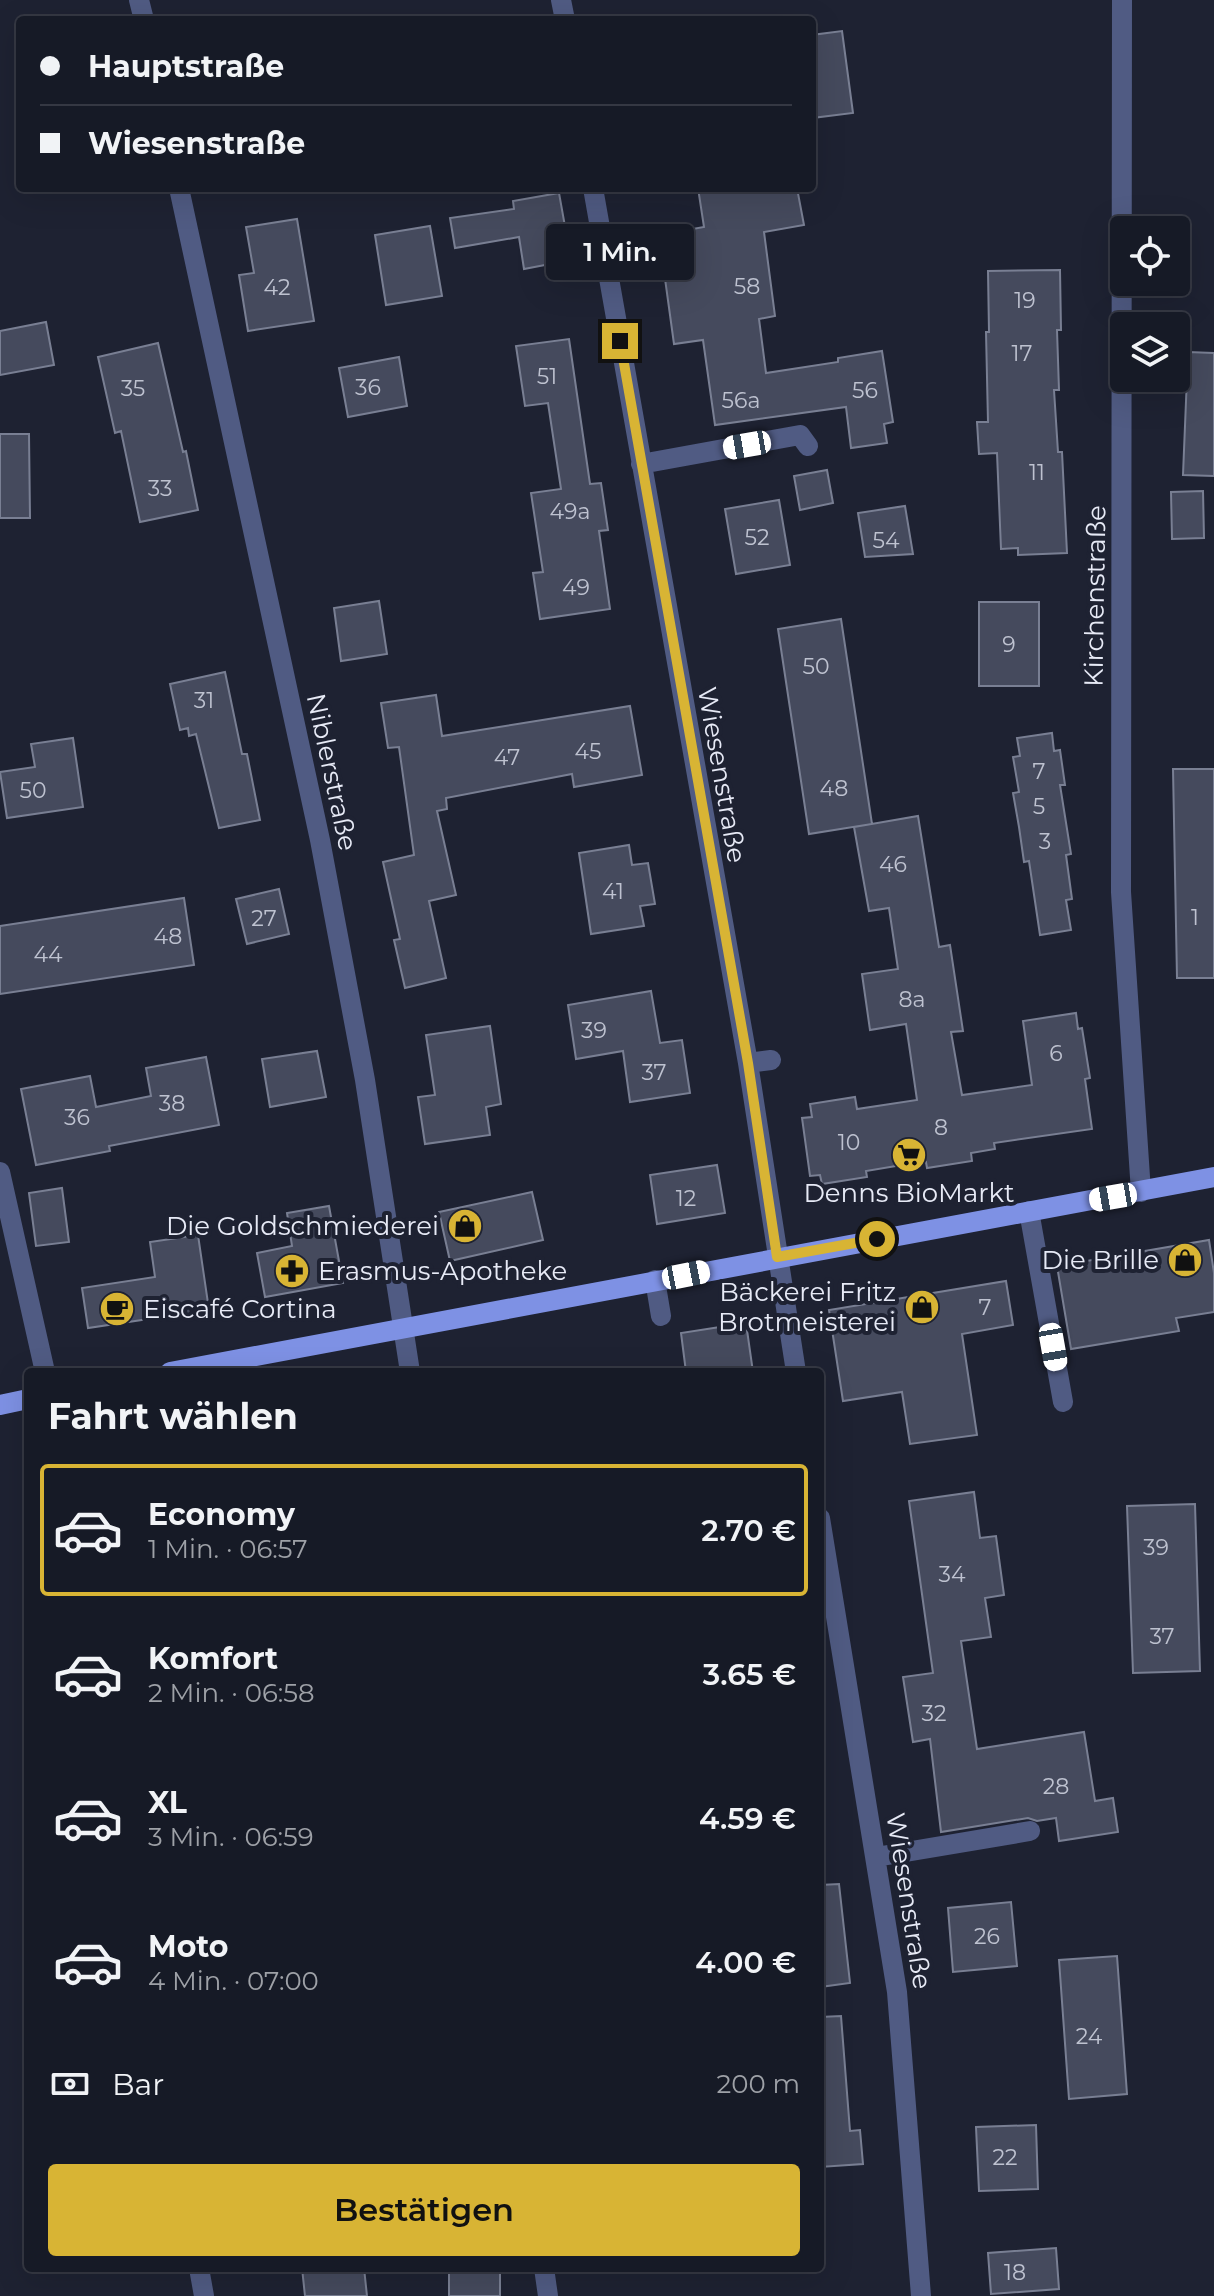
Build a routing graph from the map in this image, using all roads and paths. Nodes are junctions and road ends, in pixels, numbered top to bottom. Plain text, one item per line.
1 (1122, 0) edge
2 (180, 192) edge
3 (594, 192) edge
4 (808, 446) dead end
5 (641, 464) junction
6 (771, 1060) dead end
7 (748, 1063) junction
8 (0, 1172) edge
9 (1214, 1177) edge
10 (1141, 1192) junction
11 (1029, 1211) junction
12 (777, 1257) junction
13 (655, 1280) junction
14 (661, 1316) dead end
15 (404, 1329) junction
16 (44, 1368) edge
17 (192, 1368) edge
18 (409, 1368) edge
19 (795, 1368) edge
20 (24, 1400) edge
21 (1063, 1402) dead end
22 (0, 1405) edge
23 (824, 1542) edge
24 (1030, 1831) dead end
25 (876, 1857) junction
26 (200, 2272) edge
27 (545, 2272) edge
28 (204, 2296) edge
29 (548, 2296) edge
30 (921, 2296) edge

1 - 10 street, Kirchenstraße
2 - 15 street, Niblerstraße
3 - 5 street, Wiesenstraße
4 - 5 street
5 - 7 street, Wiesenstraße
6 - 7 street
7 - 12 street, Wiesenstraße
8 - 16 street
9 - 10 main road
10 - 11 main road
11 - 12 main road
11 - 21 street
12 - 13 main road
12 - 19 street, Wiesenstraße
13 - 14 street
13 - 15 main road
15 - 17 main road
15 - 18 street, Niblerstraße
20 - 22 main road
23 - 25 street, Wiesenstraße
24 - 25 street
25 - 30 street, Wiesenstraße
26 - 28 street
27 - 29 street

